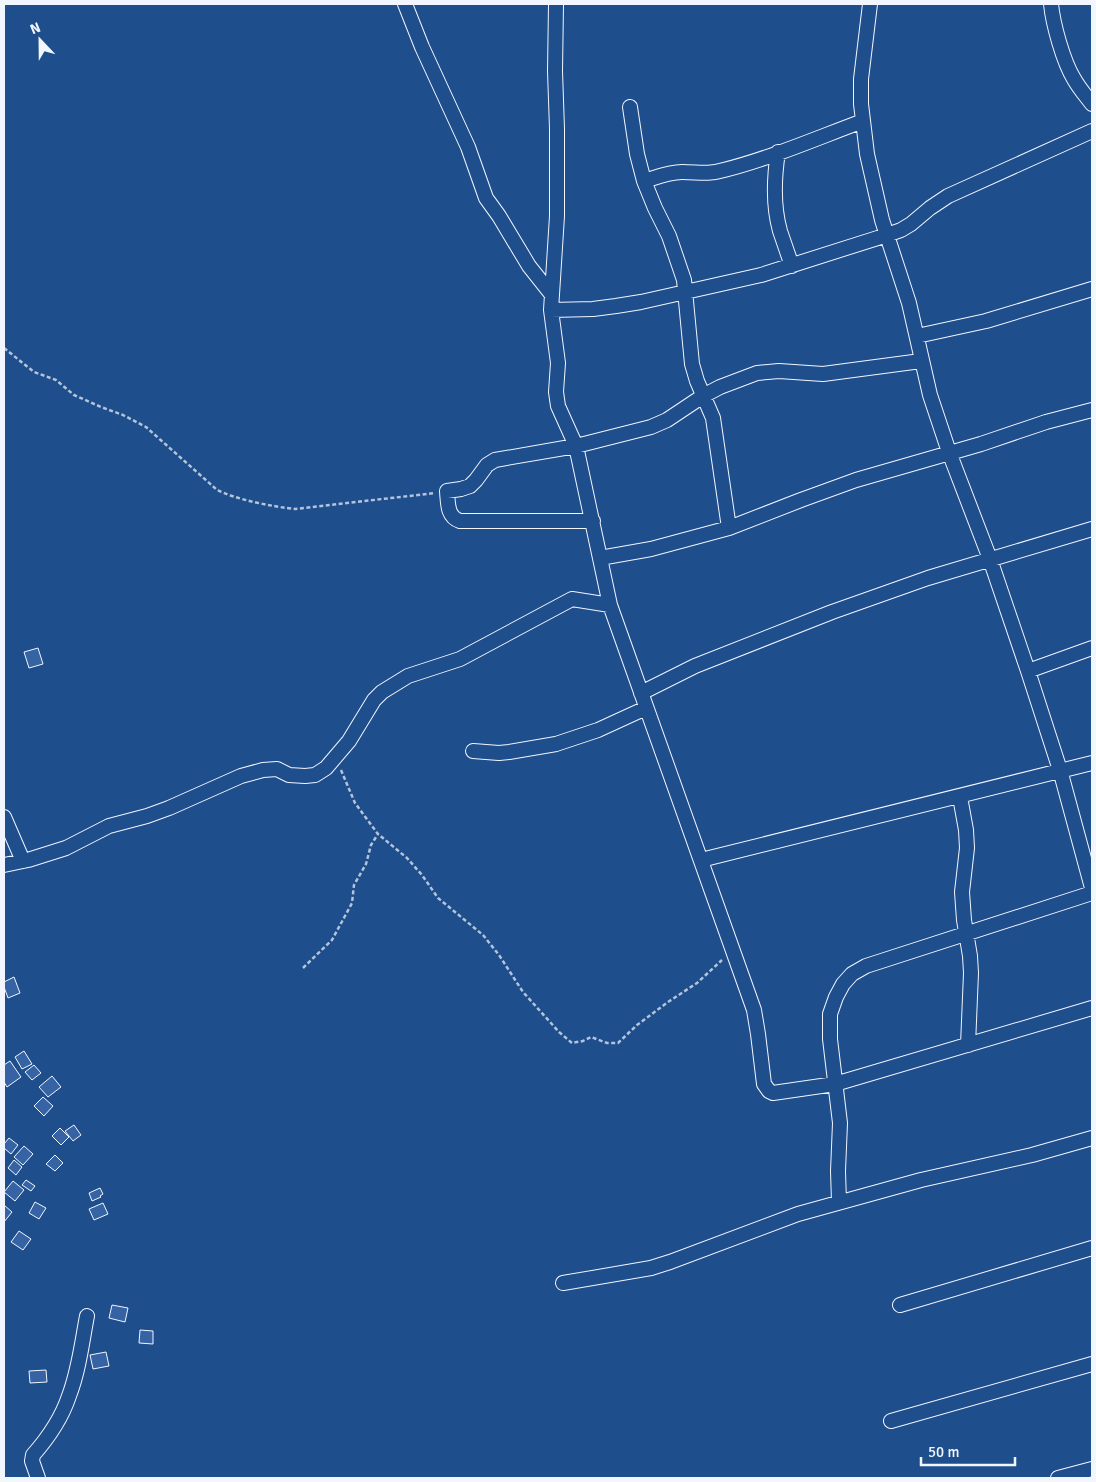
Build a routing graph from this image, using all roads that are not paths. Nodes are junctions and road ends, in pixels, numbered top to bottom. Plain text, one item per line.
1 (405, 4) edge
2 (556, 4) edge
3 (870, 4) edge
4 (1051, 4) edge
5 (1092, 104) edge
6 (630, 107) dead end
7 (863, 121) junction
8 (1092, 131) edge
9 (778, 152) junction
10 (644, 181) junction
11 (887, 235) junction
12 (792, 266) junction
13 (1092, 289) edge
14 (686, 292) junction
15 (552, 295) junction
16 (551, 310) junction
17 (917, 336) junction
18 (921, 360) junction
19 (703, 396) junction
20 (1092, 410) edge
21 (576, 446) junction
22 (949, 452) junction
23 (592, 521) junction
24 (728, 528) junction
25 (1092, 529) edge
26 (600, 558) junction
27 (990, 559) junction
28 (610, 605) junction
29 (1092, 648) edge
30 (1028, 671) junction
31 (641, 693) junction
32 (646, 708) junction
33 (473, 751) dead end
34 (1092, 763) edge
35 (1060, 770) junction
36 (960, 797) junction
37 (4, 817) edge
38 (701, 860) junction
39 (23, 861) junction
40 (4, 864) edge
41 (1092, 888) edge
42 (1092, 893) edge
43 (966, 934) junction
44 (1092, 1008) edge
45 (968, 1045) junction
46 (834, 1084) junction
47 (1092, 1138) edge
48 (839, 1202) junction
49 (1092, 1248) edge
50 (563, 1283) dead end
51 (900, 1305) dead end
52 (87, 1316) dead end
53 (1092, 1364) edge
54 (891, 1421) dead end
55 (1092, 1469) edge
56 (38, 1478) edge
57 (1063, 1478) edge

1 - 15 street
2 - 15 street
3 - 7 street
4 - 5 street
6 - 10 street
7 - 9 street
7 - 11 street
8 - 11 street
9 - 10 street
9 - 12 street
10 - 14 street
11 - 12 street
11 - 17 street
12 - 14 street
13 - 17 street
14 - 16 street
14 - 19 street
15 - 16 street
16 - 21 street
17 - 18 street
18 - 19 street
18 - 22 street
19 - 21 street
19 - 24 street
20 - 22 street
21 - 23 street
21 - 23 street
22 - 24 street
22 - 27 street
23 - 26 street
24 - 26 street
25 - 27 street
26 - 28 street
27 - 30 street
27 - 31 street
28 - 31 street
28 - 39 street
29 - 30 street
30 - 35 street
31 - 32 street
32 - 33 street
32 - 38 street
34 - 35 street
35 - 36 street
35 - 41 street
36 - 38 street
36 - 43 street
37 - 39 street
38 - 46 street
39 - 40 street
42 - 43 street
43 - 45 street
43 - 46 street
44 - 45 street
45 - 46 street
46 - 48 street
47 - 48 street
48 - 50 street
49 - 51 street
52 - 56 street
53 - 54 street
55 - 57 street

